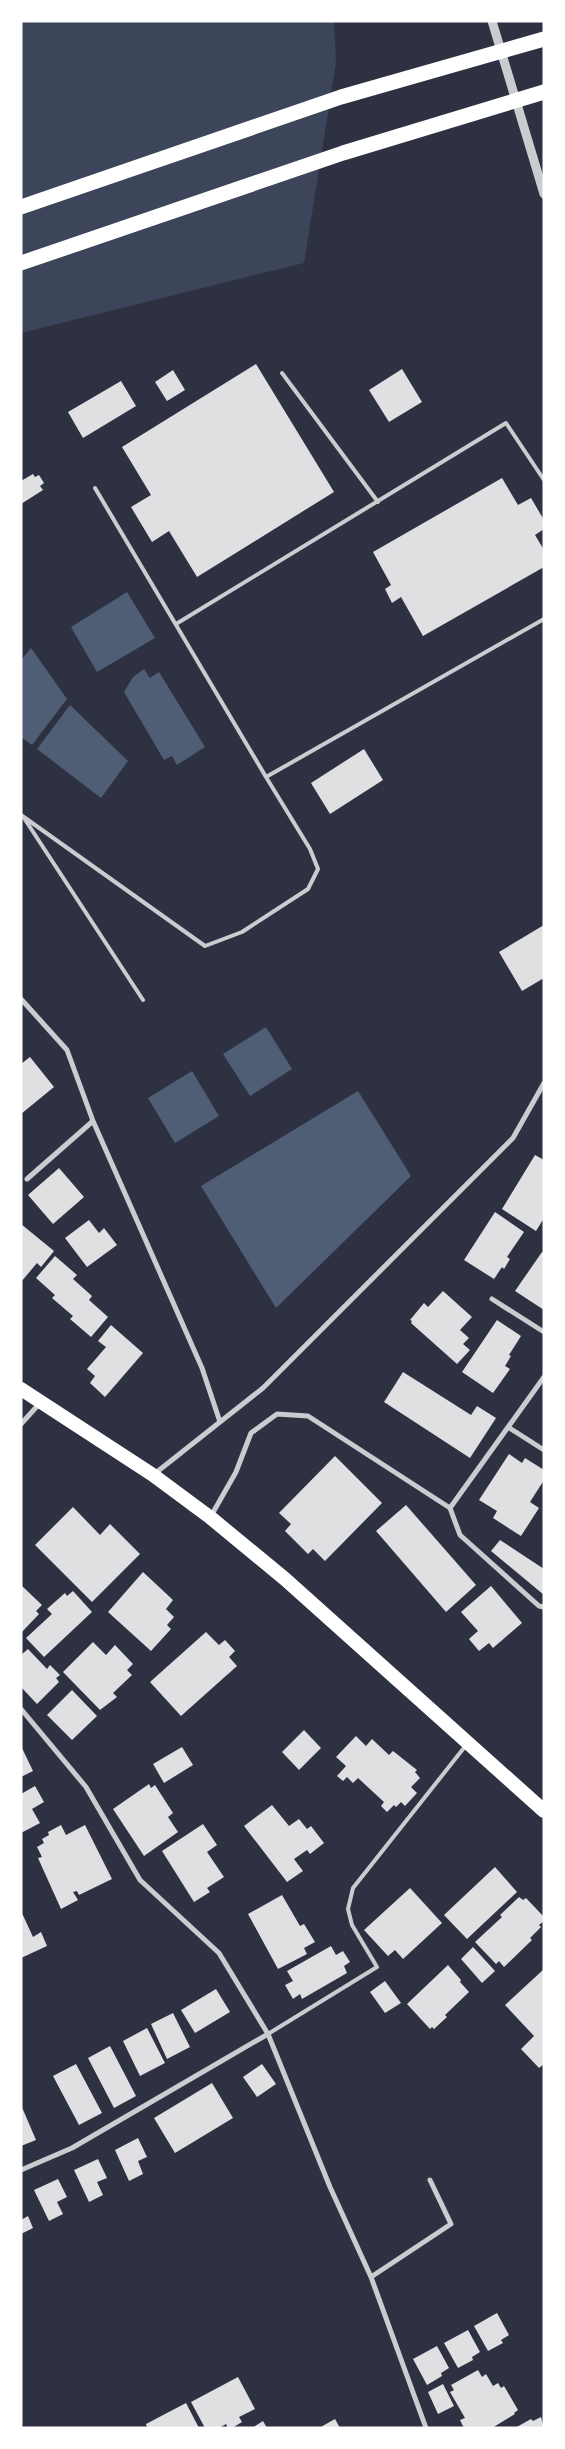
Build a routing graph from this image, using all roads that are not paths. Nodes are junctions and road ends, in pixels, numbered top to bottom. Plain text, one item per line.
1 (492, 21) edge
2 (544, 39) edge
3 (544, 92) edge
4 (543, 193) edge
5 (21, 206) edge
6 (21, 263) edge
7 (282, 373) dead end
8 (544, 480) edge
9 (95, 488) dead end
10 (378, 502) junction
11 (544, 619) edge
12 (176, 624) junction
13 (266, 777) junction
14 (22, 816) edge
15 (21, 999) edge
16 (143, 1000) dead end
17 (544, 1083) edge
18 (93, 1121) junction
19 (27, 1179) dead end
20 (492, 1298) dead end
21 (544, 1332) edge
22 (544, 1377) edge
23 (21, 1389) edge
24 (40, 1402) junction
25 (220, 1422) junction
26 (21, 1424) edge
27 (508, 1427) junction
28 (544, 1450) edge
29 (153, 1475) junction
30 (450, 1508) junction
31 (211, 1518) junction
32 (544, 1607) edge
33 (21, 1709) edge
34 (468, 1742) junction
35 (544, 1811) edge
36 (268, 2034) junction
37 (21, 2170) edge
38 (430, 2180) dead end
39 (371, 2277) junction
40 (426, 2428) edge

1 - 4 street
2 - 5 highway
3 - 6 highway
7 - 10 lane
8 - 10 lane
9 - 12 lane
10 - 12 lane
11 - 13 lane
12 - 13 lane
13 - 14 lane
14 - 16 lane
15 - 18 street
17 - 25 street
18 - 19 street
18 - 25 street
20 - 21 street
22 - 27 street
23 - 24 highway
24 - 26 street
24 - 29 highway
25 - 29 street
27 - 28 street
27 - 30 street
29 - 31 highway
30 - 31 street
30 - 32 street
31 - 34 highway
33 - 36 street
34 - 35 highway
34 - 36 lane
36 - 37 street
36 - 39 street
38 - 39 street
39 - 40 street

